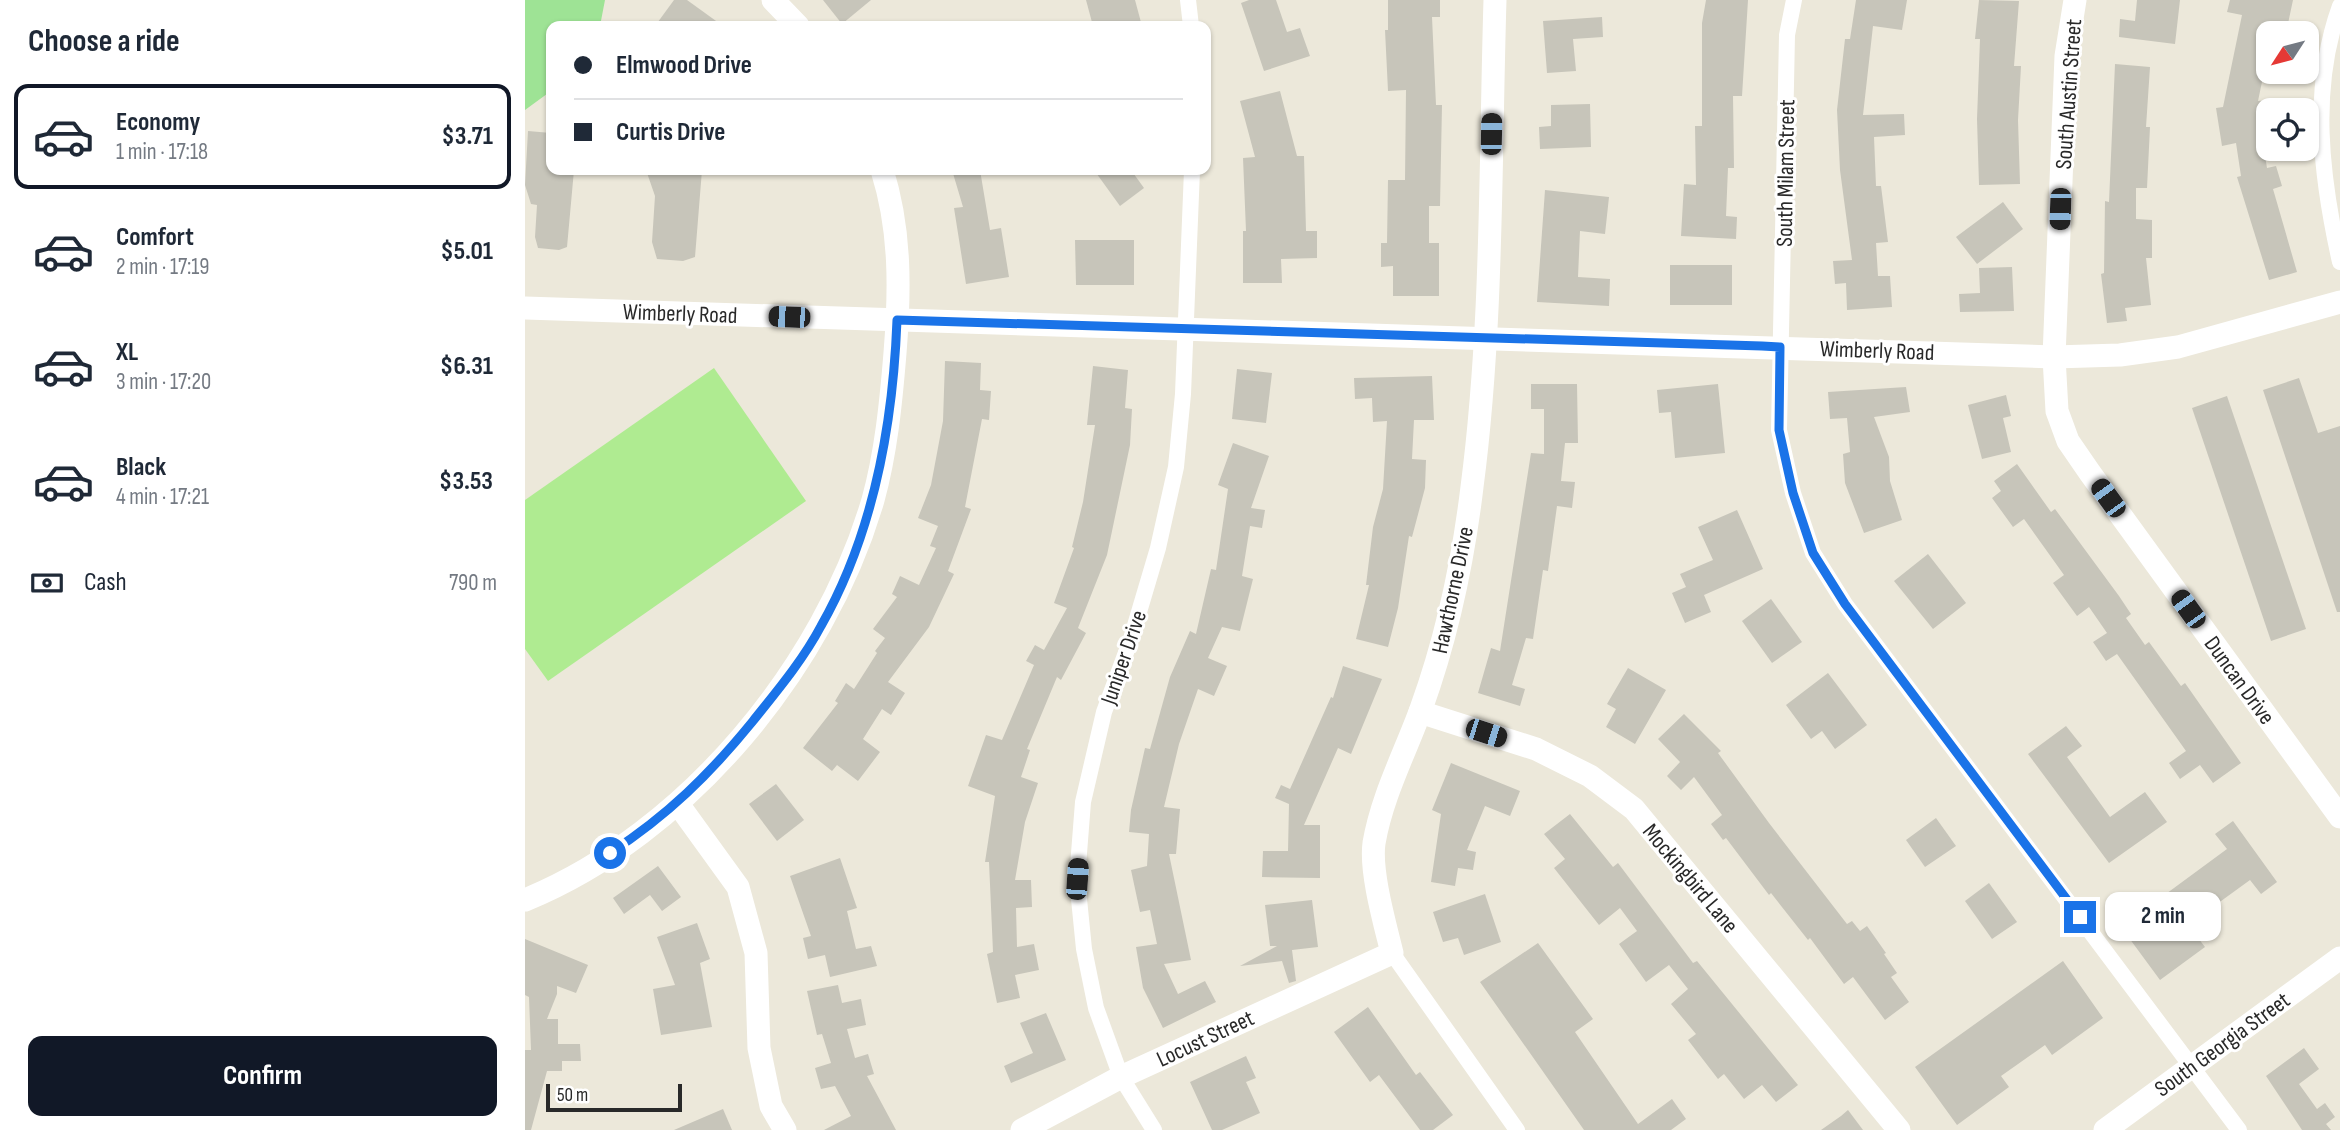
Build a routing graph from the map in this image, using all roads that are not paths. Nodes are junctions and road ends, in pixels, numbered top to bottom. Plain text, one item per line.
1 (773, 0) edge
2 (1188, 0) edge
3 (1495, 0) edge
4 (1794, 0) edge
5 (2075, 0) edge
6 (2340, 6) edge
7 (793, 21) edge
8 (1190, 21) edge
9 (883, 175) edge
10 (1192, 175) edge
11 (2340, 261) edge
12 (2340, 302) edge
13 (525, 308) edge
14 (897, 320) junction
15 (1186, 330) junction
16 (1485, 339) junction
17 (1780, 347) junction
18 (2054, 356) junction
19 (1420, 712) junction
20 (678, 804) junction
21 (2340, 817) edge
22 (525, 900) edge
23 (1392, 953) junction
24 (2340, 958) edge
25 (2192, 1066) junction
26 (1121, 1077) junction
27 (785, 1130) edge
28 (1022, 1130) edge
29 (1154, 1130) edge
30 (1517, 1130) edge
31 (1899, 1130) edge
32 (2105, 1130) edge
33 (2239, 1130) edge

1 - 7 main road
2 - 8 street
3 - 16 main road, Hawthorne Drive
4 - 17 street, South Milam Street
5 - 18 main road, South Austin Street
6 - 11 street
9 - 14 main road
10 - 15 street, Juniper Drive
12 - 18 main road, Wimberly Road
13 - 14 main road, Wimberly Road
14 - 15 main road, Wimberly Road
14 - 20 main road
15 - 16 main road, Wimberly Road
15 - 26 street, Juniper Drive
16 - 17 main road, Wimberly Road
16 - 19 main road, Hawthorne Drive
17 - 18 main road, Wimberly Road
17 - 25 street, South Milam Street
18 - 21 main road, Duncan Drive
19 - 23 main road, Hawthorne Drive
19 - 31 main road, Mockingbird Lane
20 - 22 main road
20 - 27 main road
23 - 26 main road, Locust Street
23 - 30 street, Hawthorne Drive
24 - 25 main road, South Georgia Street
25 - 32 main road, South Georgia Street
25 - 33 street, South Milam Street
26 - 28 main road, Locust Street
26 - 29 street, Juniper Drive

